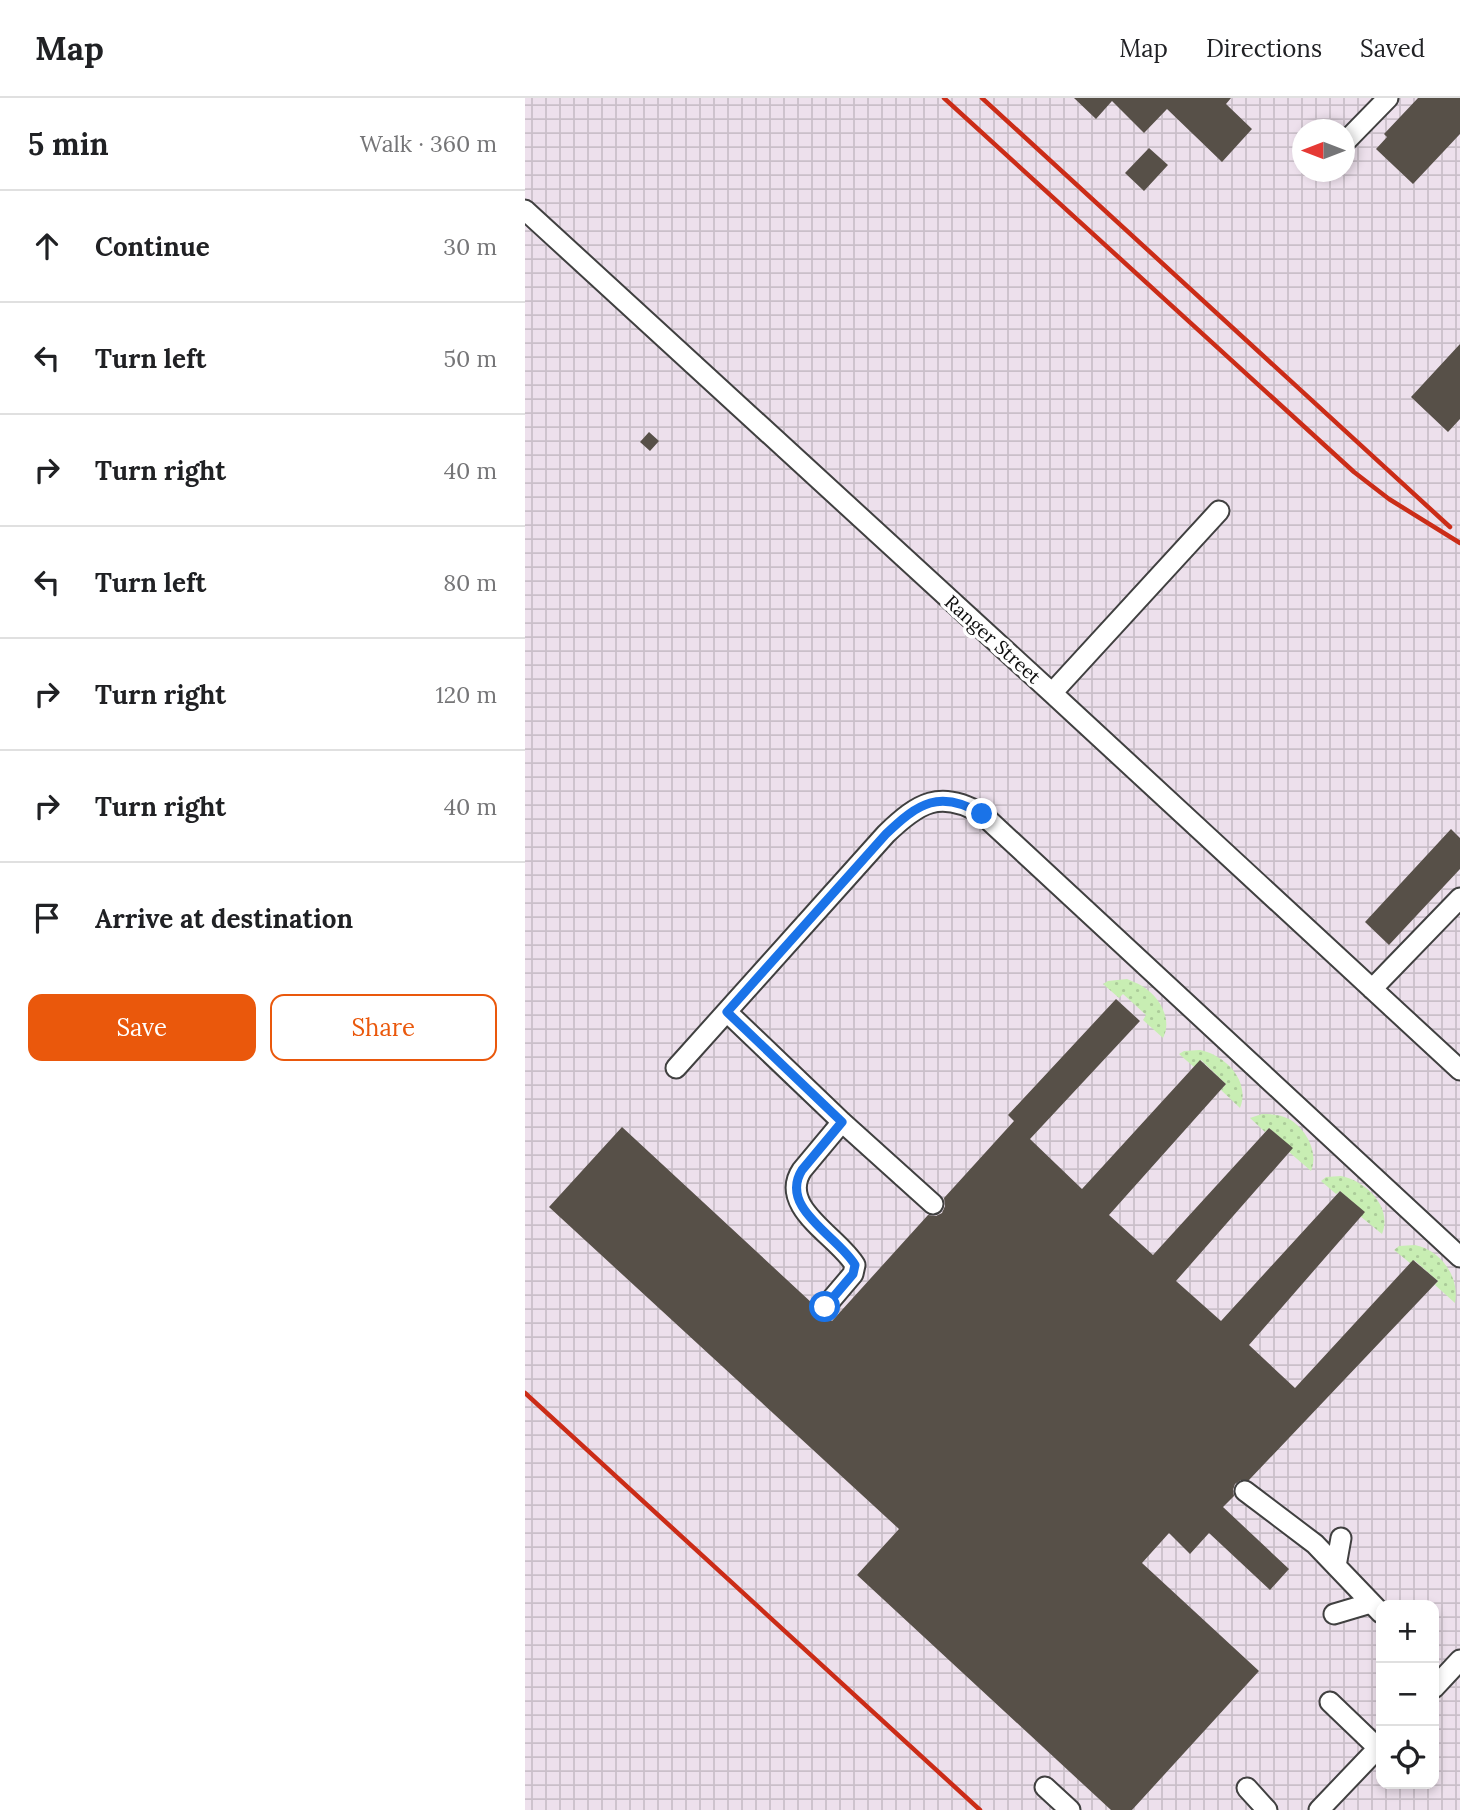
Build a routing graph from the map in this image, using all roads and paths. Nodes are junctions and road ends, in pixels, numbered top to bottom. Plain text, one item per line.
1 (1388, 98) edge
2 (1355, 132) edge
3 (525, 210) edge
4 (1219, 512) dead end
5 (1052, 693) junction
6 (1460, 898) edge
7 (1373, 989) junction
8 (727, 1012) junction
9 (675, 1068) dead end
10 (1460, 1070) edge
11 (842, 1122) junction
12 (933, 1204) dead end
13 (1460, 1257) edge
14 (825, 1307) dead end
15 (1245, 1492) dead end
16 (1341, 1538) dead end
17 (1336, 1566) junction
18 (1376, 1608) edge
19 (1334, 1614) dead end
20 (1330, 1702) dead end
21 (1376, 1742) edge
22 (1376, 1750) edge
23 (1045, 1787) dead end
24 (1247, 1788) dead end
25 (1070, 1810) edge
26 (1267, 1810) edge
27 (1319, 1810) edge

1 - 2 lane
3 - 5 lane, Ranger Street
4 - 5 lane
5 - 7 lane, Ranger Street
6 - 7 lane
7 - 10 lane, Ranger Street
8 - 9 lane
8 - 11 lane
8 - 13 lane
11 - 12 lane
11 - 14 lane
15 - 17 lane
16 - 17 lane
17 - 18 lane
18 - 19 lane
20 - 21 lane
22 - 27 lane
23 - 25 lane
24 - 26 lane

